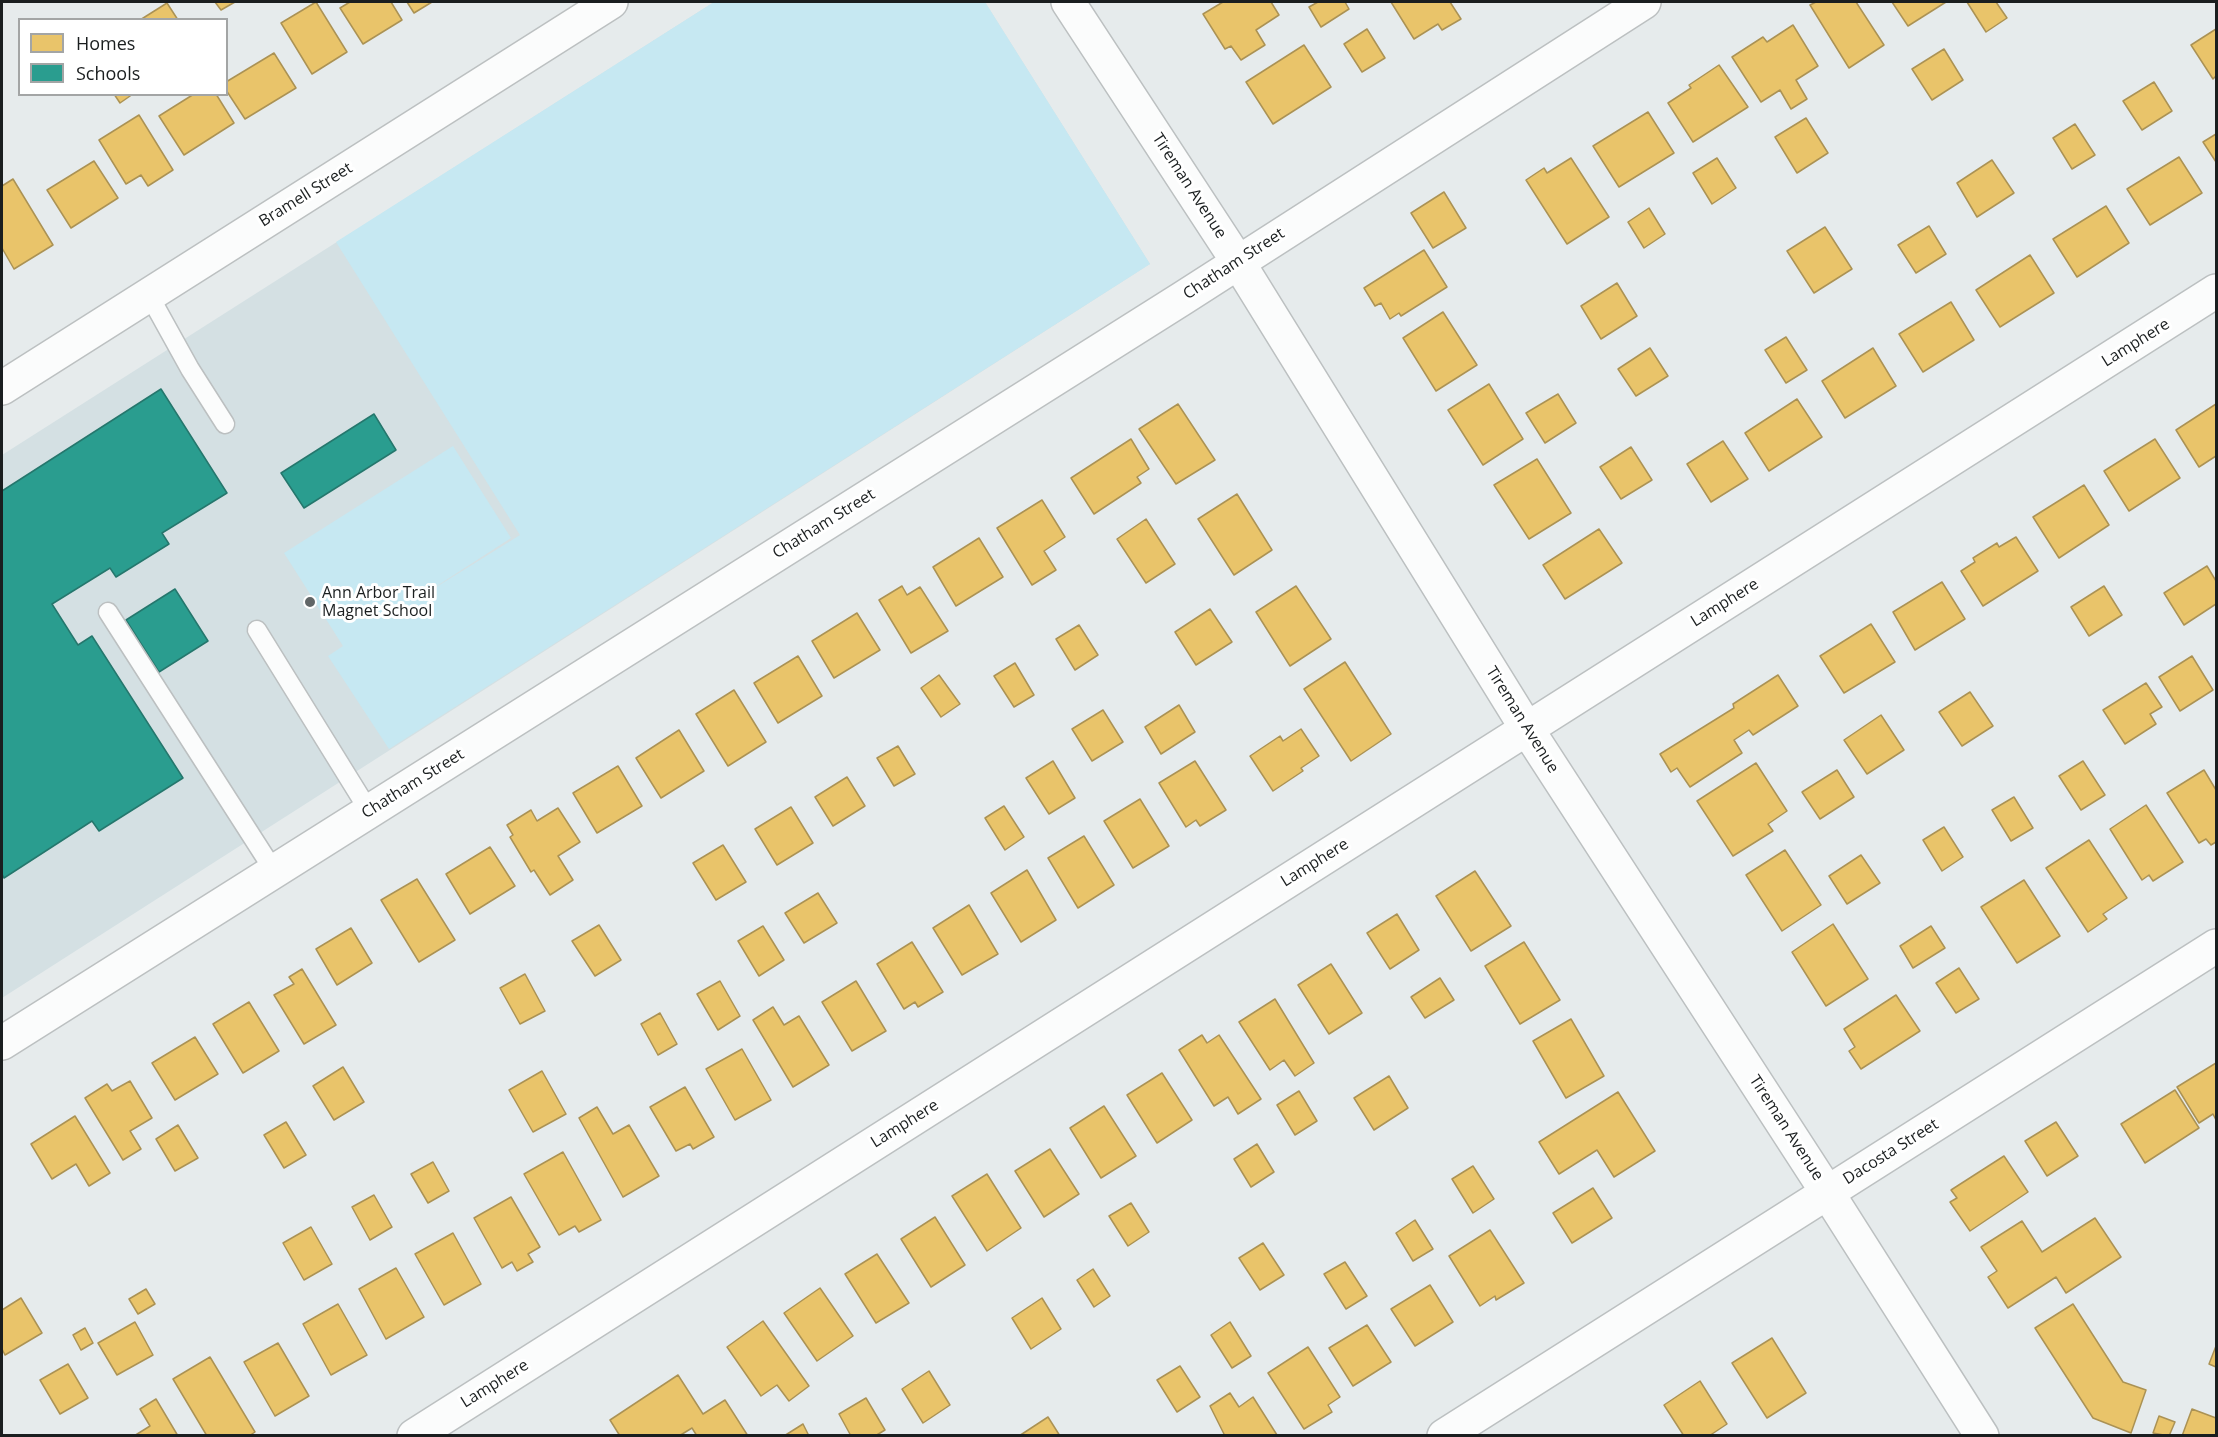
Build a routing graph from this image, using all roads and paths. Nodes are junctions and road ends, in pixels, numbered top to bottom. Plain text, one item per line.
1 (611, 2) edge
2 (1068, 2) edge
3 (1644, 2) edge
4 (1238, 262) junction
5 (2217, 291) edge
6 (149, 295) junction
7 (2, 388) edge
8 (225, 424) dead end
9 (108, 612) dead end
10 (257, 630) dead end
11 (1527, 729) junction
12 (369, 811) junction
13 (274, 872) junction
14 (2217, 946) edge
15 (2, 1043) edge
16 (1827, 1192) junction
17 (414, 1436) edge
18 (1444, 1436) edge
19 (1982, 1436) edge

1 - 6 street, Bramell Street
2 - 4 street, Tireman Avenue
3 - 4 street, Chatham Street
4 - 11 street, Tireman Avenue
4 - 12 street, Chatham Street
5 - 11 street, Lamphere
6 - 7 street, Bramell Street
6 - 8 lane
9 - 13 lane
10 - 12 lane
11 - 16 street, Tireman Avenue
11 - 17 street, Lamphere
12 - 13 street, Chatham Street
13 - 15 street, Chatham Street
14 - 16 street, Dacosta Street
16 - 18 street, Dacosta Street
16 - 19 street, Tireman Avenue

